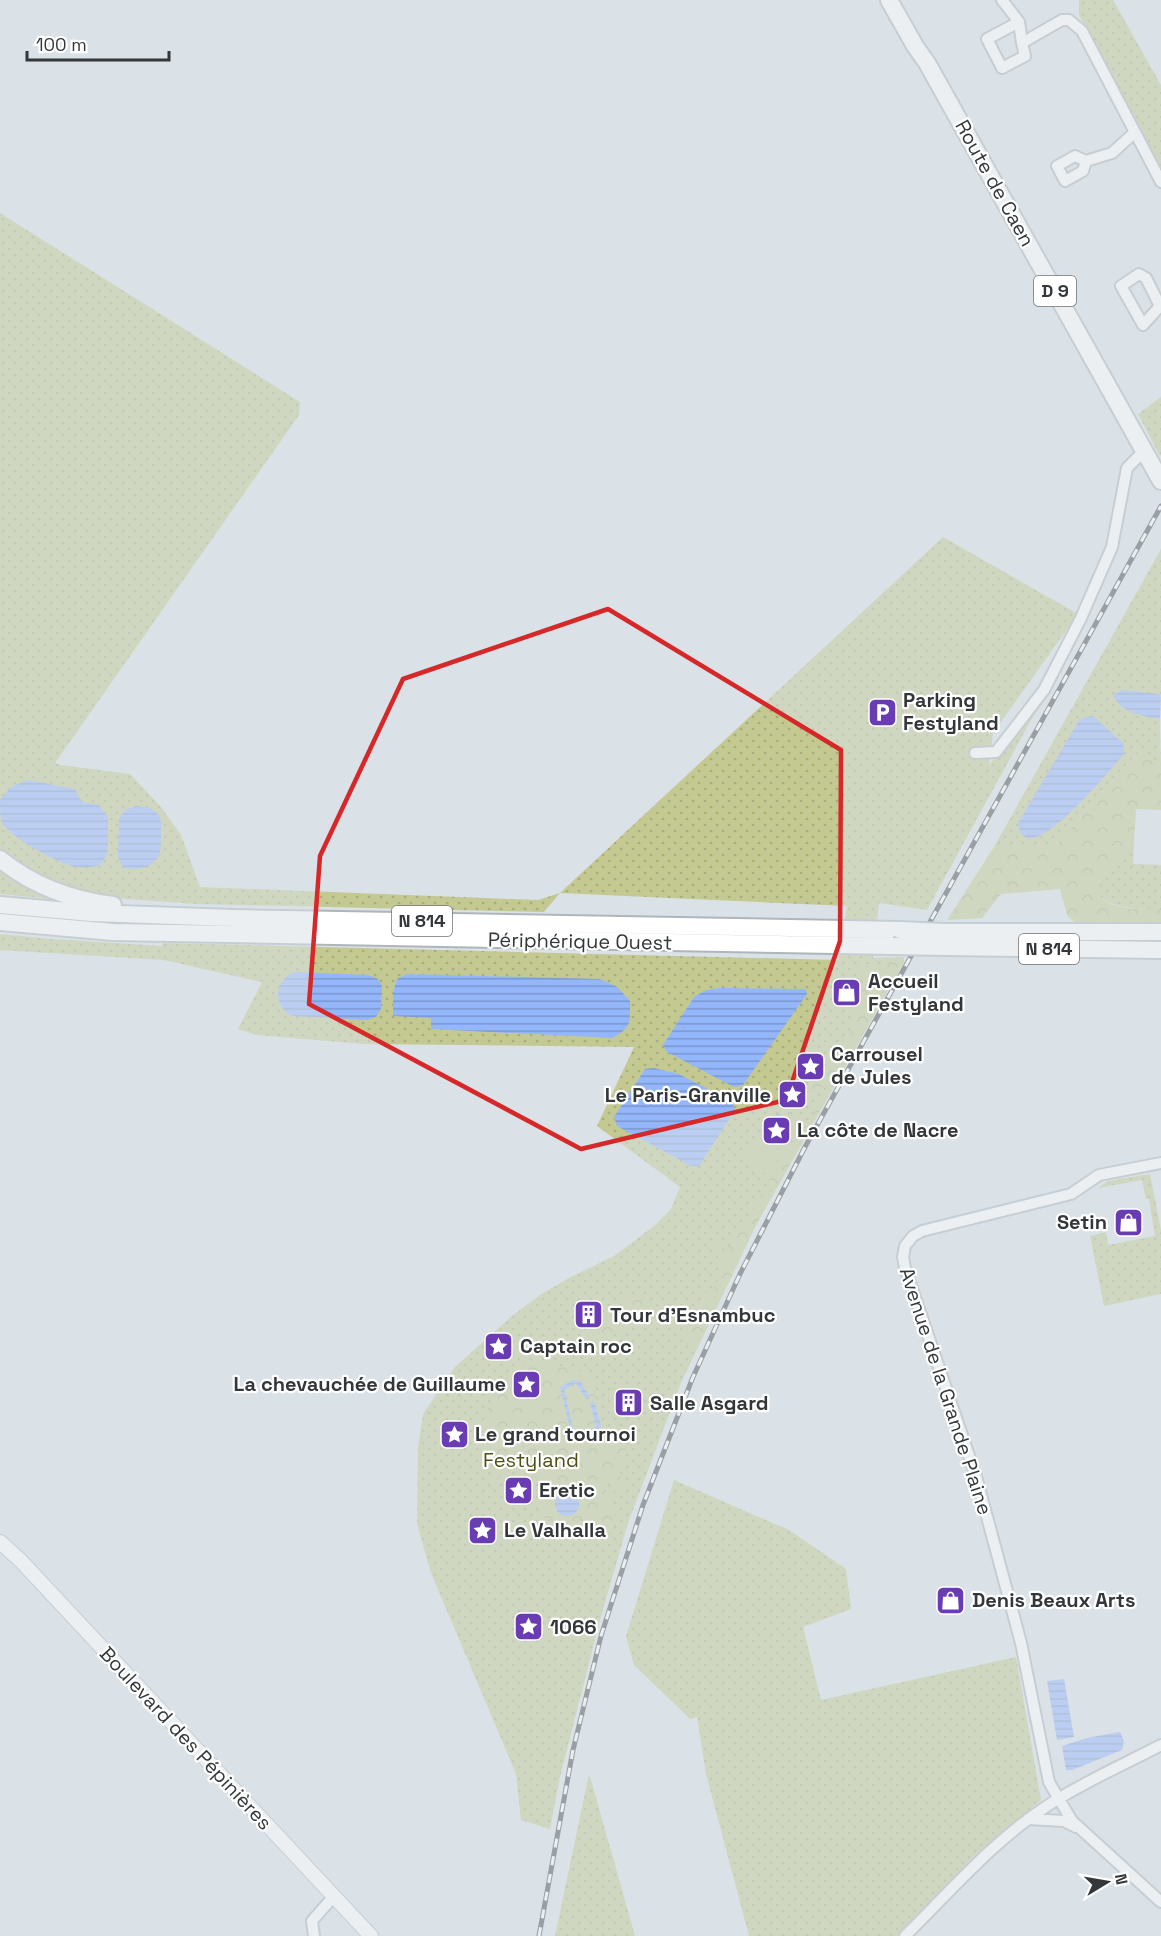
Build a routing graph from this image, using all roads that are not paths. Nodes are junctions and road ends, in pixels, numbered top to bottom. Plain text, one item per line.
1 (889, 0) edge
2 (902, 0) edge
3 (1002, 0) edge
4 (1019, 22) junction
5 (1022, 43) junction
6 (927, 63) junction
7 (1135, 132) junction
8 (1086, 161) dead end
9 (1161, 182) edge
10 (1144, 451) junction
11 (1160, 479) edge
12 (975, 753) dead end
13 (0, 858) edge
14 (0, 905) edge
15 (233, 918) junction
16 (0, 922) edge
17 (1161, 932) edge
18 (865, 937) junction
19 (945, 940) junction
20 (1161, 950) edge
21 (1161, 1162) edge
22 (0, 1542) edge
23 (1161, 1745) edge
24 (1060, 1798) junction
25 (1028, 1819) junction
26 (1082, 1830) junction
27 (334, 1896) junction
28 (1161, 1902) edge
29 (314, 1936) edge
30 (371, 1936) edge
31 (905, 1936) edge

1 - 6 main road, D 9
2 - 6 main road, D 9
3 - 4 street
4 - 5 street
4 - 5 street
5 - 7 street
6 - 10 main road, Route de Caen / D 9
7 - 8 street
7 - 9 street
10 - 11 main road, Route de Caen / D 9
10 - 12 street
13 - 15 main road
14 - 15 main road, Périphérique Ouest / N 814
15 - 18 main road, Périphérique Ouest / N 814
16 - 18 main road, Périphérique Ouest / N 814
17 - 19 main road, Périphérique Ouest / N 814
18 - 19 main road, Périphérique Ouest / N 814, bridge
18 - 19 main road, Périphérique Ouest / N 814, bridge
19 - 20 main road, Périphérique Ouest / N 814
21 - 24 street, Avenue de la Grande Plaine
22 - 27 main road, Boulevard des Pépinières
23 - 24 street
24 - 25 street
24 - 26 street, Avenue de la Grande Plaine
25 - 26 street
25 - 31 street
26 - 28 street
27 - 29 street
27 - 30 main road, Boulevard des Pépinières

